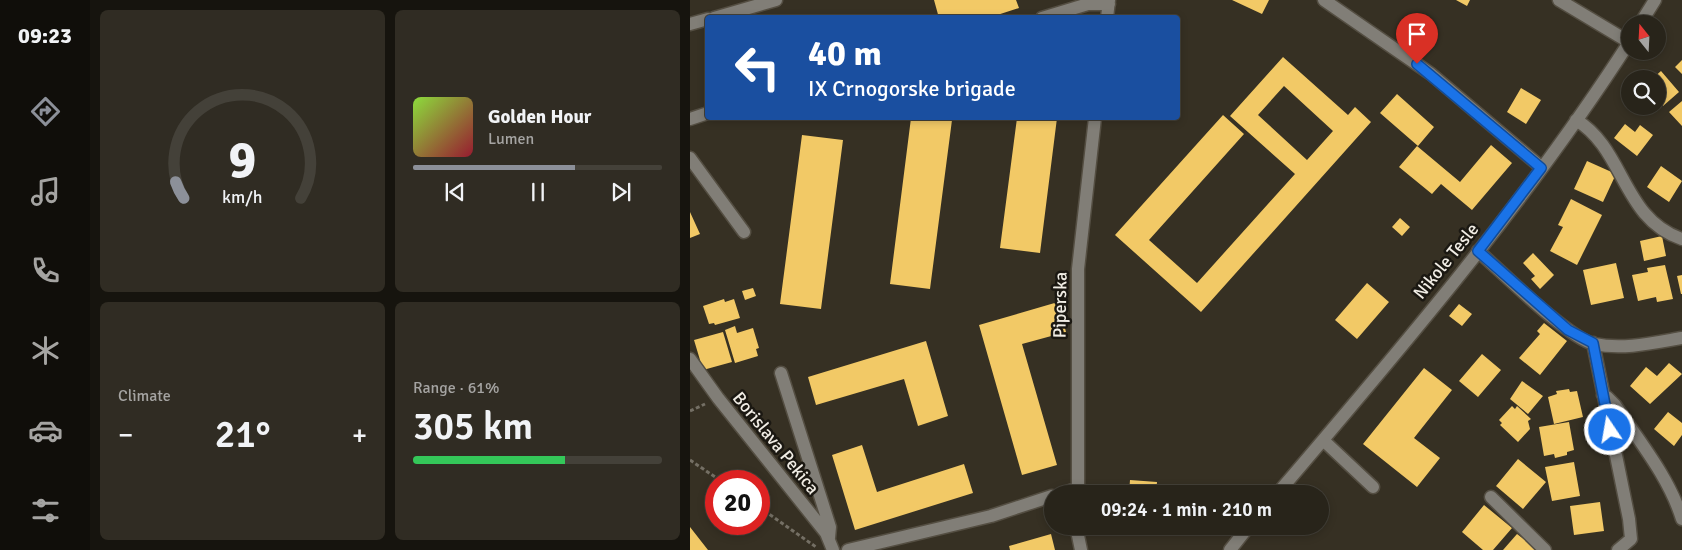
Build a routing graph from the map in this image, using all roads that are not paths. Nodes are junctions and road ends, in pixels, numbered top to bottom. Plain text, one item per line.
1 (776, 0) edge
2 (1324, 0) edge
3 (1559, 0) edge
4 (1654, 0) edge
5 (1109, 2) edge
6 (724, 15) edge
7 (1052, 15) edge
8 (1107, 15) edge
9 (1645, 15) edge
10 (705, 20) edge
11 (690, 24) edge
12 (1621, 36) edge
13 (1621, 53) edge
14 (705, 115) edge
15 (690, 118) edge
16 (1095, 120) edge
17 (1576, 120) junction
18 (690, 158) edge
19 (1541, 168) junction
20 (744, 232) dead end
21 (1682, 238) edge
22 (1478, 251) junction
23 (1682, 338) edge
24 (1593, 343) junction
25 (690, 359) edge
26 (781, 373) dead end
27 (1602, 395) junction
28 (1323, 440) junction
29 (1078, 485) edge
30 (1285, 485) edge
31 (1373, 487) dead end
32 (1491, 497) dead end
33 (1044, 499) edge
34 (1682, 519) edge
35 (1078, 535) edge
36 (1242, 535) edge
37 (831, 544) edge
38 (848, 550) edge
39 (1081, 550) edge
40 (1230, 550) edge
41 (1545, 550) edge
42 (1618, 550) edge

1 - 6 street
2 - 19 street
3 - 12 street
4 - 9 street
5 - 7 street
5 - 8 street
10 - 11 street
13 - 17 street, Nikole Tesle
14 - 15 street
16 - 29 street, Piperska
17 - 19 street, Nikole Tesle
17 - 21 street
18 - 20 street
19 - 22 street, Nikole Tesle
22 - 24 street
22 - 28 street, Nikole Tesle
23 - 24 street
24 - 27 street
25 - 37 street, Borislava Pekica
26 - 37 street
27 - 34 street
27 - 42 street
28 - 30 street, Nikole Tesle
28 - 31 street
32 - 41 street
33 - 38 street
35 - 39 street
36 - 40 street

